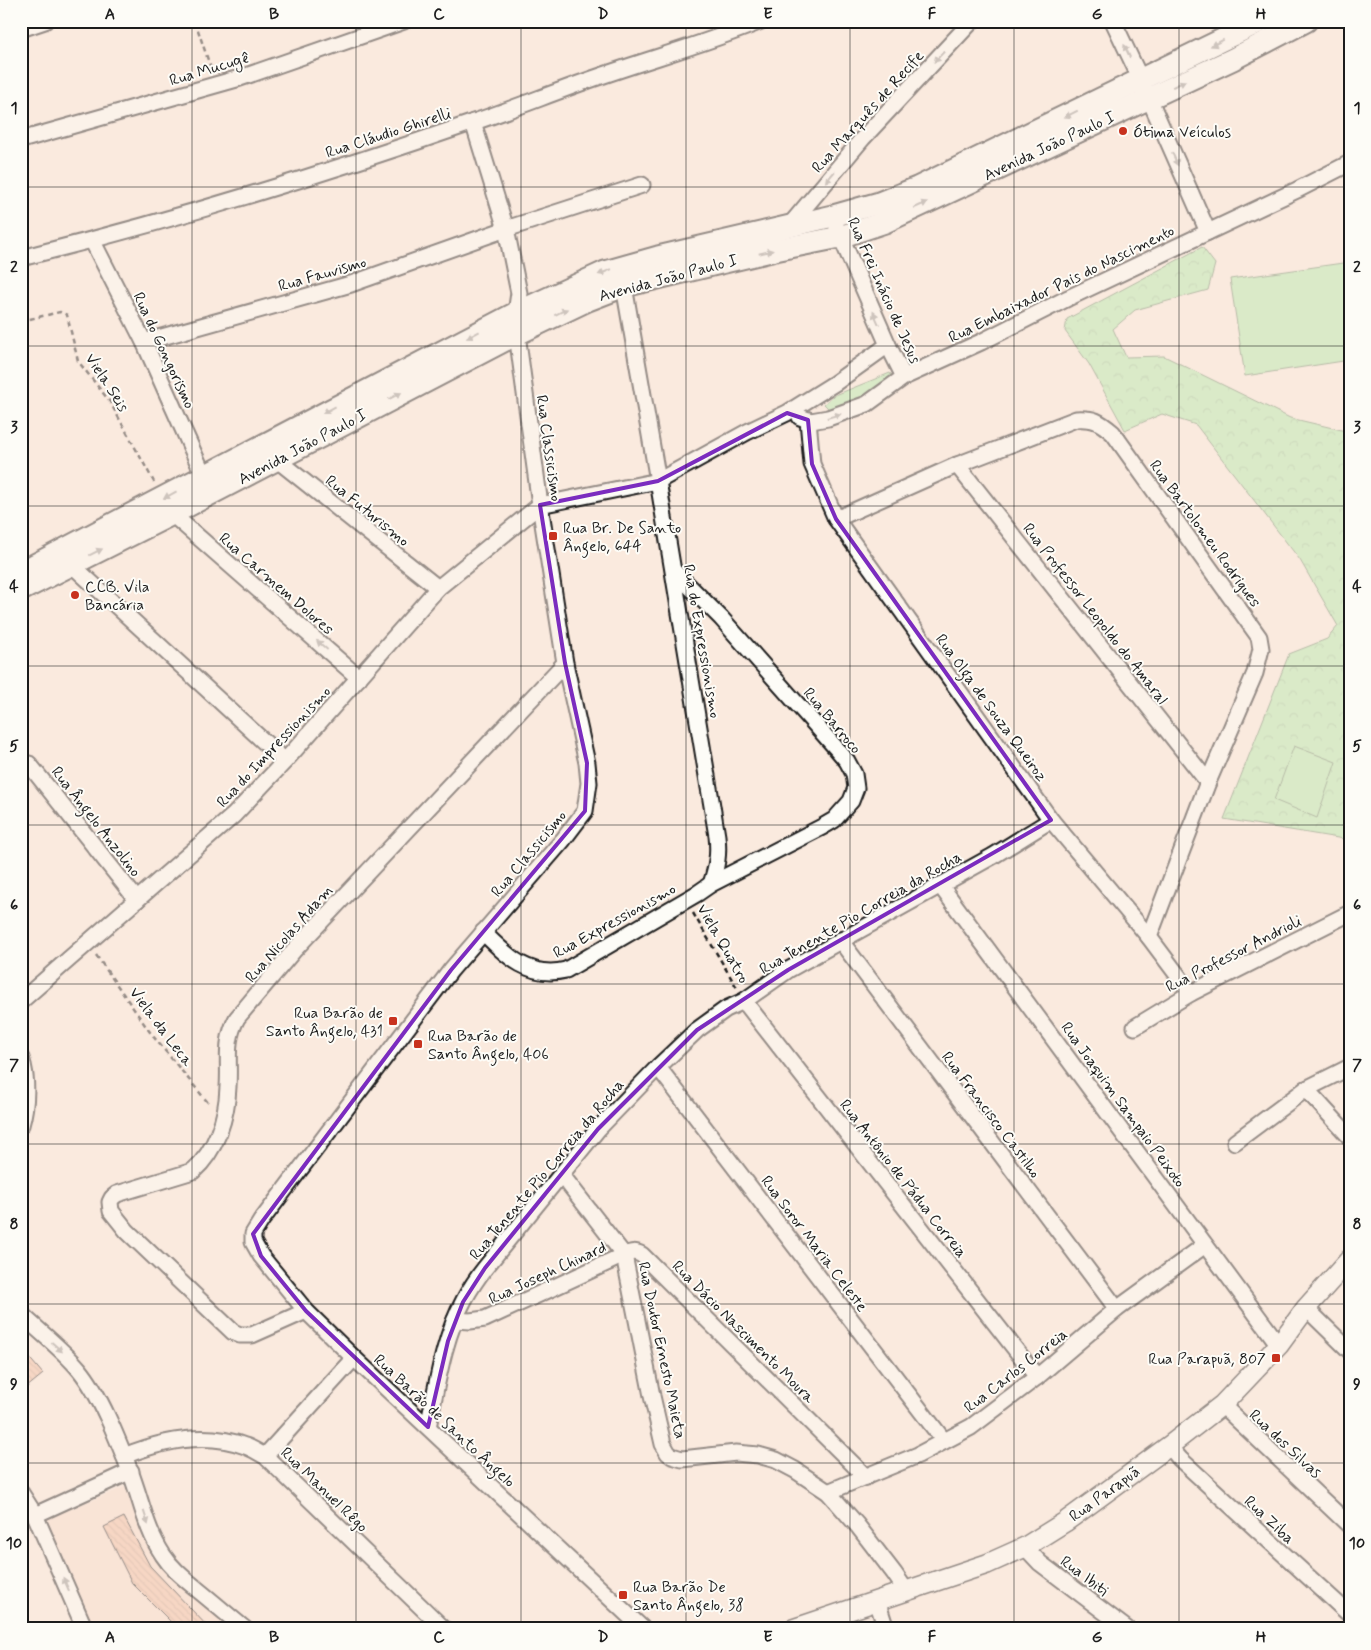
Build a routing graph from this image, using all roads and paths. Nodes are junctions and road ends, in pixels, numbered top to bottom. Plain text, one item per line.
1 (45, 21) edge
2 (195, 21) edge
3 (404, 21) edge
4 (761, 21) edge
5 (972, 21) edge
6 (1114, 21) edge
7 (1261, 21) edge
8 (1306, 21) edge
9 (21, 29) edge
10 (216, 85) junction
11 (1145, 89) junction
12 (473, 122) junction
13 (21, 140) edge
14 (1350, 163) edge
15 (642, 185) dead end
16 (833, 216) junction
17 (790, 225) junction
18 (506, 229) junction
19 (1208, 232) junction
20 (840, 237) junction
21 (92, 240) junction
22 (693, 248) junction
23 (21, 258) edge
24 (624, 286) junction
25 (516, 312) junction
26 (21, 321) edge
27 (517, 334) junction
28 (144, 342) junction
29 (888, 345) junction
30 (904, 377) junction
31 (787, 413) junction
32 (808, 420) junction
33 (276, 459) junction
34 (957, 465) junction
35 (204, 476) junction
36 (658, 481) junction
37 (540, 505) junction
38 (167, 506) junction
39 (836, 519) junction
40 (71, 564) junction
41 (674, 571) junction
42 (21, 572) edge
43 (438, 588) junction
44 (21, 590) edge
45 (565, 663) junction
46 (359, 678) junction
47 (285, 761) junction
48 (29, 764) dead end
49 (1208, 782) junction
50 (1051, 820) junction
51 (711, 884) junction
52 (940, 885) junction
53 (137, 900) junction
54 (686, 900) junction
55 (1349, 912) edge
56 (483, 932) junction
57 (1149, 937) junction
58 (840, 940) junction
59 (88, 943) junction
60 (1191, 993) junction
61 (741, 995) junction
62 (21, 1001) edge
63 (1134, 1027) dead end
64 (21, 1058) edge
65 (658, 1067) junction
66 (1350, 1068) edge
67 (23, 1089) edge
68 (1306, 1089) junction
69 (223, 1120) junction
70 (21, 1126) edge
71 (1350, 1137) edge
72 (1236, 1142) dead end
73 (561, 1174) junction
74 (261, 1221) joint
75 (1205, 1244) junction
76 (624, 1255) junction
77 (1350, 1259) edge
78 (1306, 1308) junction
79 (1117, 1309) junction
80 (306, 1311) junction
81 (21, 1314) edge
82 (455, 1320) junction
83 (1279, 1345) junction
84 (1350, 1351) edge
85 (354, 1358) junction
86 (1037, 1377) junction
87 (1222, 1405) junction
88 (428, 1427) junction
89 (944, 1441) junction
90 (1169, 1446) junction
91 (124, 1456) junction
92 (266, 1456) junction
93 (131, 1472) junction
94 (866, 1477) junction
95 (828, 1492) junction
96 (21, 1494) edge
97 (35, 1515) junction
98 (1350, 1526) edge
99 (1025, 1547) junction
100 (906, 1592) junction
101 (877, 1601) junction
102 (1350, 1615) edge
103 (86, 1629) edge
104 (245, 1629) edge
105 (444, 1629) edge
106 (642, 1629) edge
107 (792, 1629) edge
108 (886, 1629) edge
109 (1127, 1629) edge

1 - 9 street
2 - 10 path
3 - 10 street, Rua Mucugê
4 - 12 street, Rua Cláudio Ghirelli
5 -> 17 street, Rua Marquês de Recife
11 -> 6 street
7 -> 11 main road, Avenida João Paulo I
11 -> 8 main road, Avenida João Paulo I
10 - 13 street, Rua Mucugê
11 -> 16 main road, Avenida João Paulo I
11 -> 19 street
20 -> 11 main road, Avenida João Paulo I
12 - 18 street, Rua Classicismo
12 - 21 street, Rua Cláudio Ghirelli
14 - 19 street, Rua Embaixador Pais do Nascimento
15 - 18 street, Rua Fauvismo
16 - 17 main road, Avenida João Paulo I
16 - 20 street, Rua Frei Inácio de Jesus
17 - 22 main road, Avenida João Paulo I
18 - 25 street, Rua Classicismo
18 - 28 street, Rua Fauvismo
19 - 30 street, Rua Embaixador Pais do Nascimento
24 -> 20 main road, Avenida João Paulo I
29 -> 20 street, Rua Frei Inácio de Jesus
21 - 23 street, Rua Cláudio Ghirelli
21 - 28 street, Rua do Gongorismo
22 - 24 main road
22 -> 25 main road, Avenida João Paulo I
27 -> 24 main road, Avenida João Paulo I
24 - 36 street, Rua do Expressionismo
25 - 27 street, Rua Classicismo
25 -> 35 main road, Avenida João Paulo I
26 - 38 path, Viela Seis
33 -> 27 main road, Avenida João Paulo I
27 - 37 street, Rua Classicismo
28 - 35 street, Rua do Gongorismo
29 - 30 street, Rua Frei Inácio de Jesus
29 - 31 street
32 -> 30 street, Rua Embaixador Pais do Nascimento
31 - 32 street, Rua Embaixador Pais do Nascimento
31 - 36 street
32 - 39 street, Rua Olga de Souza Queiroz
33 - 38 main road, Avenida João Paulo I
33 - 43 street, Rua Futurismo
34 - 39 street, Rua Bartolomeu Rodrigues
34 - 49 street, Rua Professor Leopoldo do Amaral
34 - 49 street, Rua Bartolomeu Rodrigues
35 -> 38 main road, Avenida João Paulo I
36 - 37 street
36 - 41 street, Rua do Expressionismo
37 - 43 street, Rua do Impressionismo
37 - 45 street, Rua Classicismo
40 -> 38 main road, Avenida João Paulo I
38 - 42 main road, Avenida João Paulo I
46 -> 38 street, Rua Carmem Dolores
39 - 50 street, Rua Olga de Souza Queiroz
40 - 44 main road, Avenida João Paulo I
40 - 47 street
41 - 51 street, Rua do Expressionismo
41 - 51 street, Rua Barroco
43 - 46 street, Rua do Impressionismo
45 - 56 street, Rua Classicismo
45 - 69 street, Rua Nicolas Adam
46 - 47 street, Rua do Impressionismo
47 - 53 street, Rua do Impressionismo
48 - 53 street, Rua Ângelo Anzolino
49 - 57 street, Rua Bartolomeu Rodrigues
50 - 52 street, Rua Tenente Pio Correia da Rocha
50 - 57 street, Rua Olga de Souza Queiroz
51 - 54 street, Rua Expressionismo
52 - 58 street, Rua Tenente Pio Correia da Rocha
52 - 75 street, Rua Joaquim Sampaio Peixoto
53 - 59 street, Rua do Impressionismo
54 - 56 street, Rua Expressionismo
54 - 61 path, Viela Quatro
55 - 60 street, Rua Professor Andrioli
56 - 74 street, Rua Classicismo
57 - 60 street, Rua Olga de Souza Queiroz
58 - 61 street, Rua Tenente Pio Correia da Rocha
58 - 79 street, Rua Francisco Castilho
59 - 62 street, Rua do Impressionismo
59 - 69 path, Viela da Leca
60 - 63 street, Rua Professor Andrioli
61 - 65 street, Rua Tenente Pio Correia da Rocha
61 - 86 street, Rua Antônio de Pádua Correia
64 - 67 street
65 - 73 street, Rua Tenente Pio Correia da Rocha
65 - 89 street, Rua Soror Maria Celeste
66 - 68 street
67 - 70 street
68 - 71 street
68 - 72 street
69 - 80 street, Rua Nicolas Adam
73 - 76 street
73 - 82 street, Rua Tenente Pio Correia da Rocha
74 - 80 street, Rua Barão de Santo Ângelo
75 - 79 street, Rua Carlos Correia
75 - 83 street, Rua Joaquim Sampaio Peixoto
76 - 82 street, Rua Joseph Chinard
76 - 94 street, Rua Dácio Nascimento Moura
76 - 95 street, Rua Doutor Ernesto Maieta
77 - 78 street, Rua Parapuã
78 - 83 street, Rua Parapuã
78 - 84 street
79 - 86 street, Rua Carlos Correia
80 - 85 street, Rua Barão de Santo Ângelo
81 -> 91 street
82 - 88 street, Rua Tenente Pio Correia da Rocha
83 - 87 street, Rua Parapuã
85 - 88 street, Rua Barão de Santo Ângelo
85 - 92 street
86 - 89 street, Rua Carlos Correia
87 - 90 street, Rua Parapuã
87 - 98 street, Rua dos Silvas
88 - 106 street, Rua Barão de Santo Ângelo
89 - 94 street, Rua Carlos Correia
90 - 99 street, Rua Parapuã
90 - 102 street, Rua Ziba
91 - 92 street, Rua Manuel Rêgo
91 - 93 street
92 - 105 street, Rua Manuel Rêgo
93 - 97 street
93 -> 104 street
94 - 95 street, Rua Carlos Correia
95 - 100 street, Rua Doutor Ernesto Maieta
96 - 97 street
103 -> 97 street
99 - 100 street, Rua Parapuã
99 - 109 street, Rua Ibiti
100 - 101 street, Rua Parapuã
101 - 107 street, Rua Parapuã
101 - 108 street

